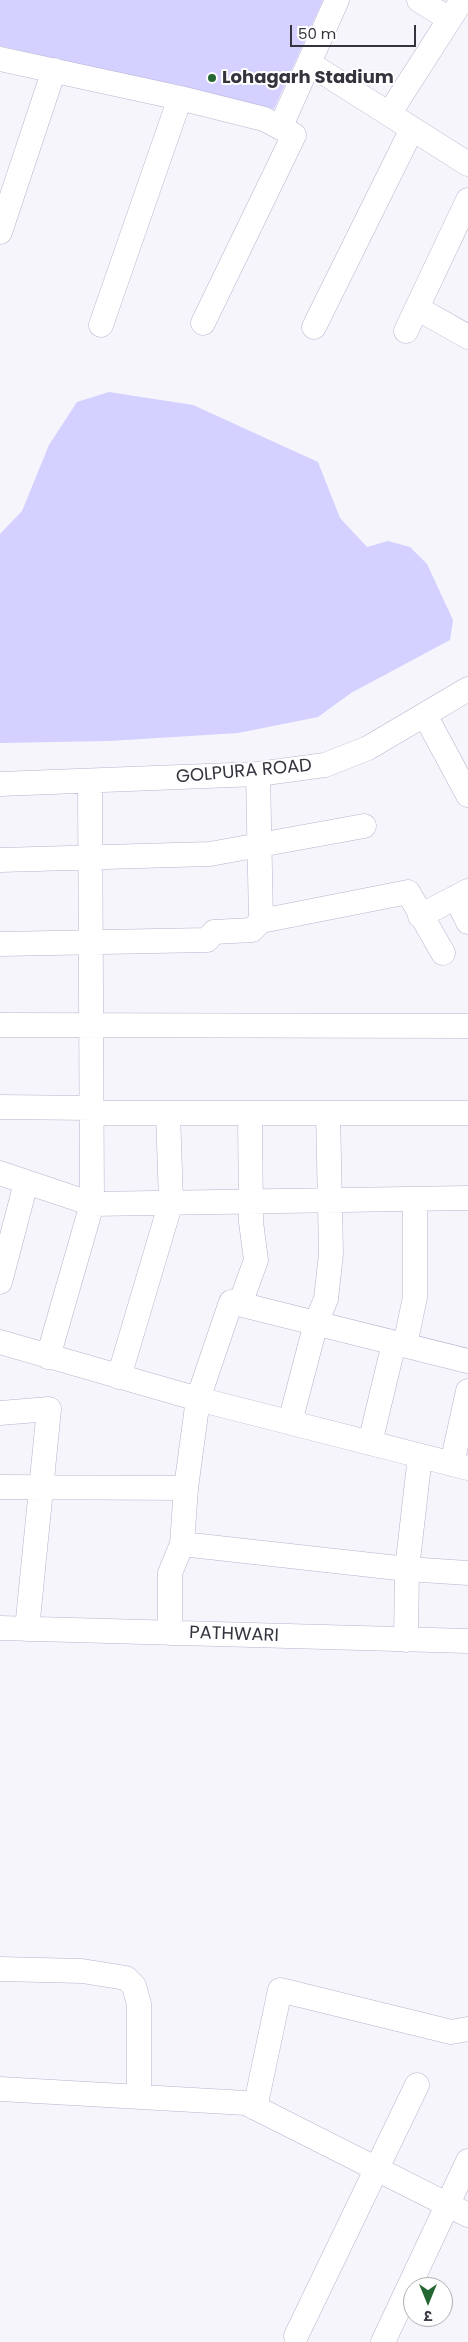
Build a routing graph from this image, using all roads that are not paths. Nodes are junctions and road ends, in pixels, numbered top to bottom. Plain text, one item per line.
1 (337, 0) edge
2 (419, 0) edge
3 (456, 10) edge
4 (0, 59) edge
5 (310, 64) junction
6 (54, 70) junction
7 (180, 98) junction
8 (389, 114) junction
9 (281, 126) junction
10 (412, 129) junction
11 (467, 161) edge
12 (468, 200) edge
13 (0, 232) edge
14 (459, 243) edge
15 (417, 308) junction
16 (203, 323) dead end
17 (101, 325) dead end
18 (314, 327) dead end
19 (406, 331) dead end
20 (468, 337) edge
21 (468, 689) edge
22 (424, 715) junction
23 (258, 774) junction
24 (90, 781) junction
25 (0, 784) edge
26 (468, 795) edge
27 (364, 826) dead end
28 (259, 843) junction
29 (90, 857) junction
30 (0, 860) edge
31 (462, 894) edge
32 (420, 916) junction
33 (261, 921) junction
34 (468, 922) edge
35 (91, 942) junction
36 (0, 944) edge
37 (443, 953) dead end
38 (91, 1024) junction
39 (0, 1025) edge
40 (468, 1026) edge
41 (0, 1108) edge
42 (91, 1111) junction
43 (168, 1113) junction
44 (250, 1113) junction
45 (328, 1113) junction
46 (468, 1113) edge
47 (0, 1173) edge
48 (26, 1183) junction
49 (468, 1198) edge
50 (415, 1199) junction
51 (250, 1200) junction
52 (330, 1201) junction
53 (171, 1202) junction
54 (92, 1204) junction
55 (0, 1282) edge
56 (240, 1304) junction
57 (316, 1323) junction
58 (0, 1342) edge
59 (400, 1344) junction
60 (48, 1357) junction
61 (468, 1361) edge
62 (119, 1377) junction
63 (468, 1391) edge
64 (198, 1399) junction
65 (0, 1413) edge
66 (290, 1422) junction
67 (370, 1443) junction
68 (420, 1456) junction
69 (460, 1466) edge
70 (0, 1486) edge
71 (41, 1486) junction
72 (186, 1488) junction
73 (182, 1544) junction
74 (407, 1569) junction
75 (468, 1573) edge
76 (0, 1628) edge
77 (27, 1629) junction
78 (170, 1633) junction
79 (406, 1640) junction
80 (468, 1641) edge
81 (0, 1969) edge
82 (468, 2029) edge
83 (417, 2085) dead end
84 (0, 2089) edge
85 (140, 2097) junction
86 (255, 2108) junction
87 (468, 2161) edge
88 (378, 2169) junction
89 (458, 2210) edge
90 (296, 2336) dead end
91 (383, 2342) edge

1 - 5 street
2 - 3 street
3 - 8 street
4 - 6 street
5 - 8 street
5 - 9 street
6 - 7 street
6 - 13 street
7 - 9 street
7 - 17 street
8 - 10 street
9 - 16 street
10 - 11 street
10 - 18 street
12 - 14 street
14 - 15 street
15 - 19 street
15 - 20 street
21 - 22 street, GOLPURA ROAD
22 - 23 street, GOLPURA ROAD
22 - 26 street
23 - 24 street, GOLPURA ROAD
23 - 28 street
24 - 25 street, GOLPURA ROAD
24 - 29 street
27 - 28 street
28 - 29 street
28 - 33 street
29 - 30 street
29 - 35 street
31 - 32 street
31 - 34 street
32 - 33 street
32 - 37 street
33 - 35 street
35 - 36 street
35 - 38 street
38 - 39 street
38 - 40 street
38 - 42 street
41 - 42 street
42 - 43 street
42 - 54 street
43 - 44 street
43 - 53 street
44 - 45 street
44 - 51 street
45 - 46 street
45 - 52 street
47 - 48 street
48 - 54 street
48 - 55 street
49 - 50 street
50 - 52 street
50 - 59 street
51 - 52 street
51 - 53 street
51 - 56 street
52 - 57 street
53 - 54 street
53 - 62 street
54 - 60 street
56 - 57 street
56 - 64 street
57 - 59 street
57 - 66 street
58 - 60 street
59 - 61 street
59 - 67 street
60 - 62 street
62 - 64 street
63 - 69 street
64 - 66 street
64 - 72 street
65 - 71 street
66 - 67 street
67 - 68 street
68 - 69 street
68 - 74 street
70 - 71 street
71 - 72 street
71 - 77 street
72 - 73 street
73 - 74 street
73 - 78 street
74 - 75 street
74 - 79 street
76 - 77 street, PATHWARI
77 - 78 street, PATHWARI
78 - 79 street, PATHWARI
79 - 80 street, PATHWARI
81 - 85 street
82 - 86 street
83 - 88 street
84 - 85 street
85 - 86 street
86 - 88 street
87 - 89 street
88 - 89 street
88 - 90 street
89 - 91 street

